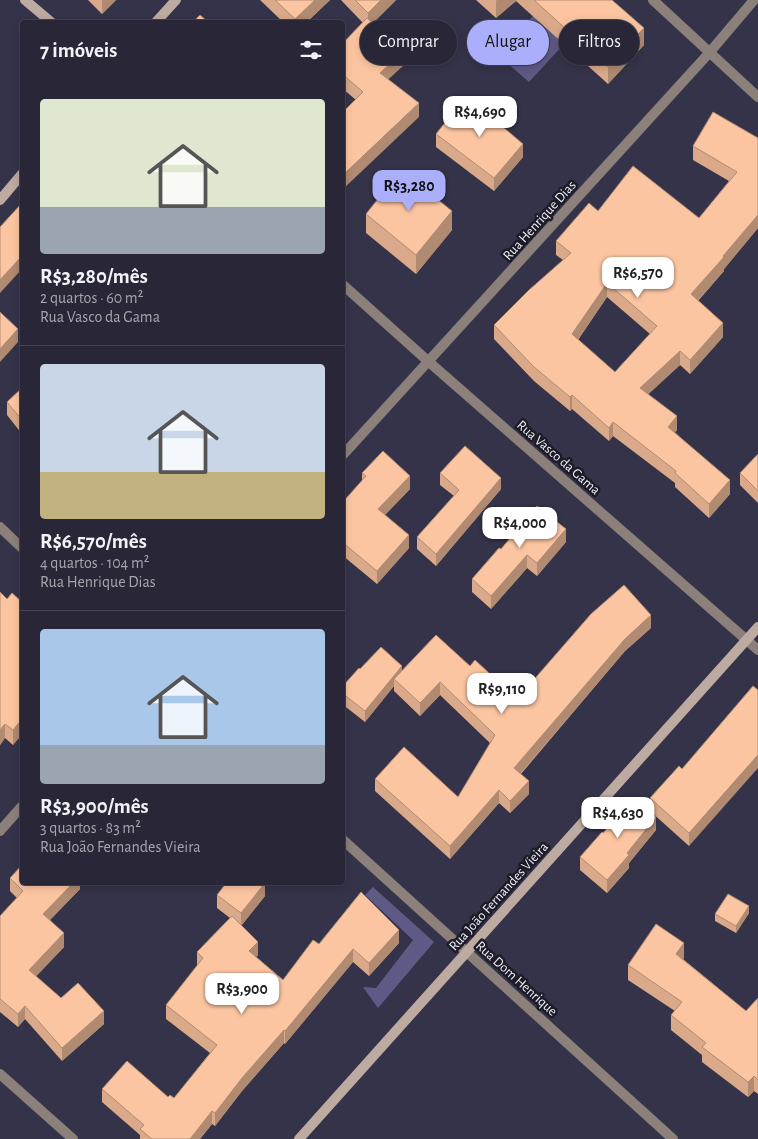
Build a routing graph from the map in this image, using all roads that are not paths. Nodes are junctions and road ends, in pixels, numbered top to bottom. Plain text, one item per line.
1 (25, 0) edge
2 (176, 0) edge
3 (653, 0) edge
4 (754, 0) edge
5 (49, 20) edge
6 (158, 20) edge
7 (710, 52) junction
8 (758, 97) edge
9 (20, 176) edge
10 (0, 200) edge
11 (345, 287) edge
12 (428, 362) junction
13 (345, 453) edge
14 (0, 527) edge
15 (20, 546) edge
16 (758, 628) edge
17 (747, 640) junction
18 (758, 650) edge
19 (20, 808) edge
20 (0, 831) edge
21 (345, 842) edge
22 (467, 951) junction
23 (0, 1074) edge
24 (73, 1139) edge
25 (299, 1139) edge
26 (673, 1139) edge

1 - 5 street
2 - 6 street
3 - 7 street
4 - 7 street, Rua Henrique Dias
7 - 8 street
7 - 12 street, Rua Henrique Dias
9 - 10 street
11 - 12 street, Rua Vasco da Gama
12 - 13 street, Rua Henrique Dias
12 - 17 street, Rua Vasco da Gama
14 - 15 street
16 - 17 street, Rua João Fernandes Vieira
17 - 18 street, Rua Vasco da Gama
17 - 22 street, Rua João Fernandes Vieira
19 - 20 street
21 - 22 street, Rua Dom Henrique
22 - 25 street, Rua João Fernandes Vieira
22 - 26 street, Rua Dom Henrique
23 - 24 street

